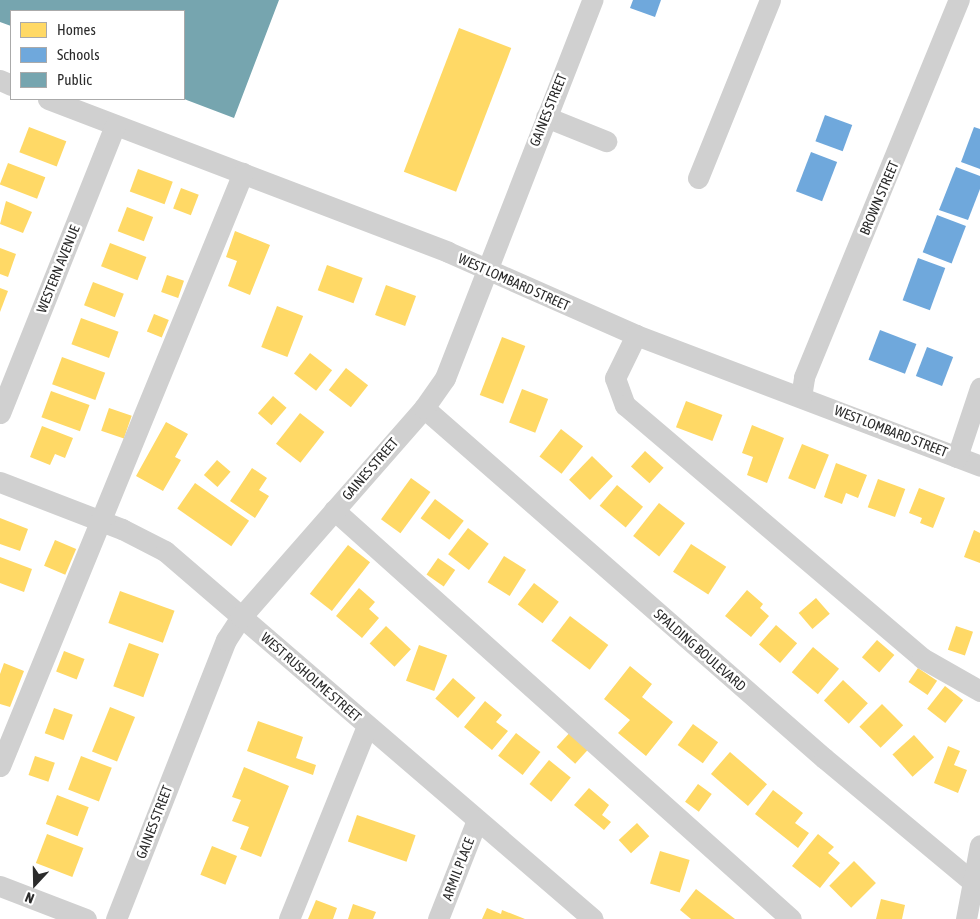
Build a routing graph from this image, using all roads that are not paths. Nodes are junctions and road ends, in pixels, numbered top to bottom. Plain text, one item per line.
1 (592, 0) edge
2 (770, 0) edge
3 (959, 0) edge
4 (51, 100) edge
5 (546, 117) junction
6 (115, 125) junction
7 (606, 141) dead end
8 (243, 173) junction
9 (698, 178) dead end
10 (487, 269) junction
11 (636, 336) junction
12 (980, 388) edge
13 (801, 396) junction
14 (424, 408) junction
15 (0, 412) edge
16 (957, 457) junction
17 (980, 466) edge
18 (0, 482) edge
19 (334, 510) junction
20 (98, 520) junction
21 (242, 617) junction
22 (980, 691) edge
23 (367, 726) junction
24 (0, 766) edge
25 (477, 820) junction
26 (980, 845) edge
27 (976, 885) edge
28 (0, 886) edge
29 (589, 918) edge
30 (86, 919) edge
31 (116, 919) edge
32 (289, 919) edge
33 (438, 919) edge
34 (791, 919) edge
35 (966, 919) edge

1 - 5 street, GAINES STREET
2 - 9 street
3 - 13 street, BROWN STREET
4 - 6 street, WEST LOMBARD STREET
5 - 7 street
5 - 10 street, GAINES STREET
6 - 8 street, WEST LOMBARD STREET
6 - 15 street, WESTERN AVENUE
8 - 10 street, WEST LOMBARD STREET
8 - 20 street
10 - 11 street, WEST LOMBARD STREET
10 - 14 street, GAINES STREET
11 - 13 street, WEST LOMBARD STREET
11 - 22 street
12 - 16 street
13 - 16 street, WEST LOMBARD STREET
14 - 19 street, GAINES STREET
14 - 27 street, SPALDING BOULEVARD
16 - 17 street, WEST LOMBARD STREET
18 - 20 street, WEST RUSHOLME STREET
19 - 21 street, GAINES STREET
19 - 34 street
20 - 21 street, WEST RUSHOLME STREET
20 - 24 street
21 - 23 street, WEST RUSHOLME STREET
21 - 31 street, GAINES STREET
23 - 25 street, WEST RUSHOLME STREET
23 - 32 street
25 - 29 street, WEST RUSHOLME STREET
25 - 33 street, ARMIL PLACE
26 - 27 street
27 - 35 street
28 - 30 street

